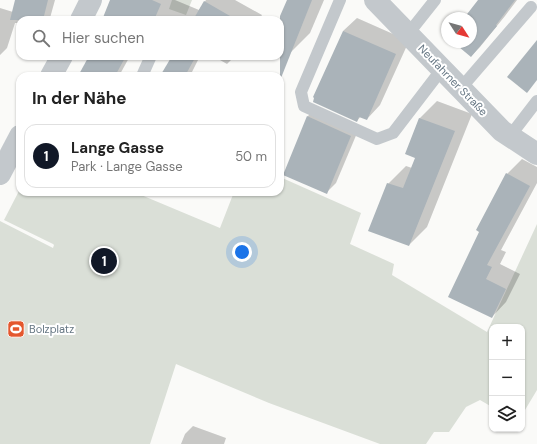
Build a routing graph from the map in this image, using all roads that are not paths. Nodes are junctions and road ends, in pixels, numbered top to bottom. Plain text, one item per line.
1 (91, 0) edge
2 (340, 0) edge
3 (375, 0) edge
4 (435, 0) edge
5 (531, 7) dead end
6 (83, 16) edge
7 (408, 34) junction
8 (149, 60) edge
9 (442, 69) junction
10 (144, 72) edge
11 (461, 88) junction
12 (537, 101) edge
13 (510, 136) junction
14 (16, 144) edge
15 (537, 154) edge
16 (0, 174) edge

1 - 6 street
2 - 9 lane
3 - 7 street, Neufahrner Straße
4 - 7 lane
5 - 11 lane
7 - 9 street, Neufahrner Straße
8 - 10 lane
9 - 11 street, Neufahrner Straße
11 - 13 street, Neufahrner Straße
12 - 13 lane
13 - 15 street, Neufahrner Straße
14 - 16 street

